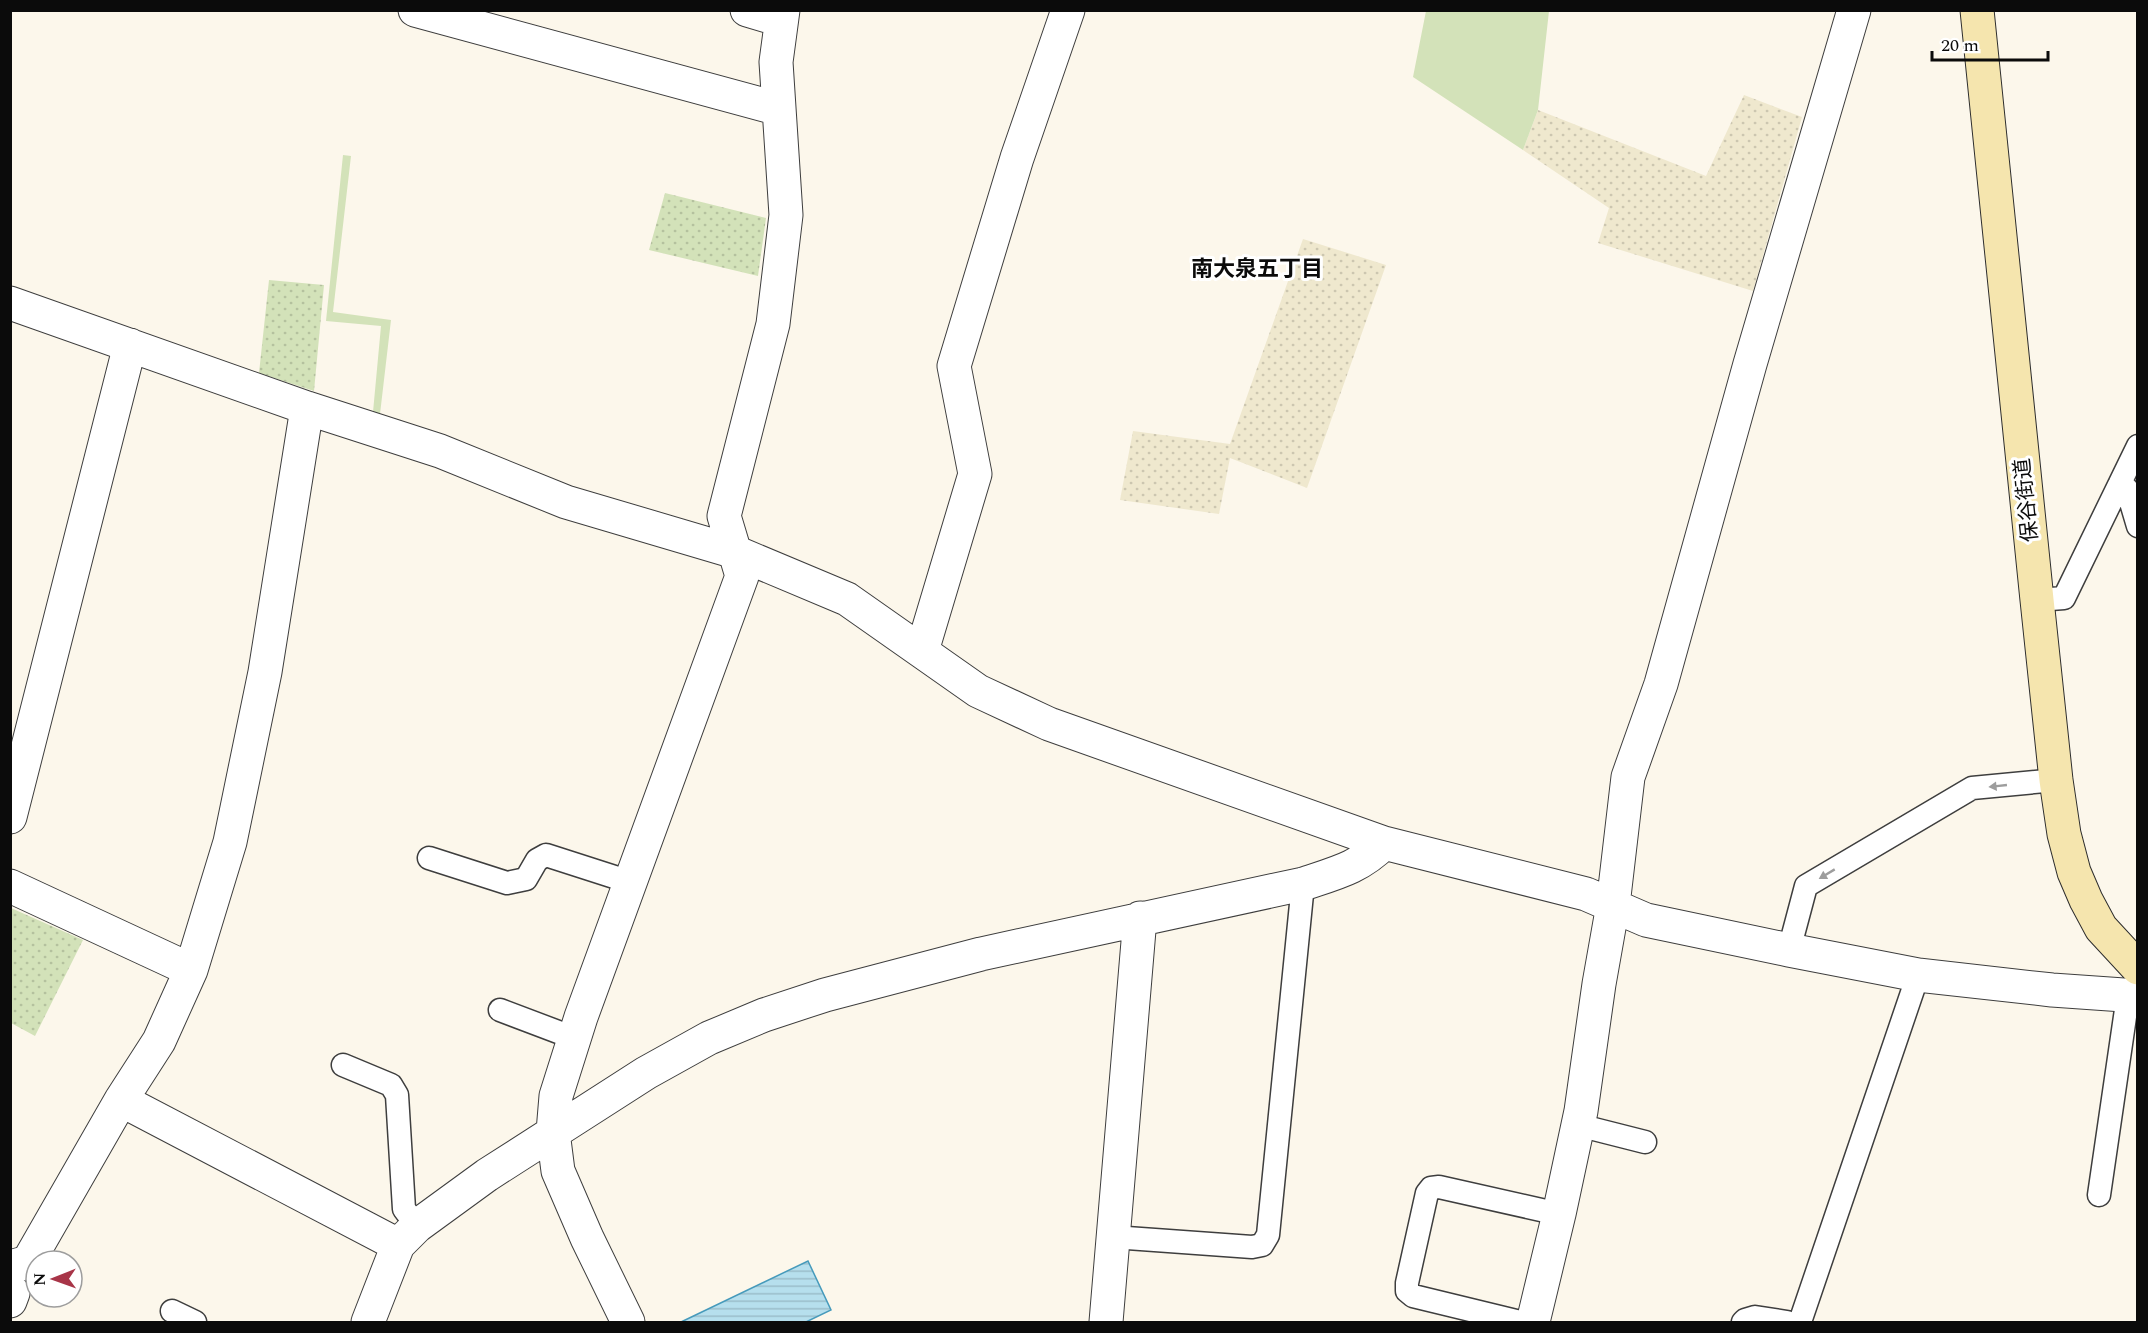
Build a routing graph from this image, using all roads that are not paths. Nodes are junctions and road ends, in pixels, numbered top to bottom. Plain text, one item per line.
1 (415, 10) edge
2 (747, 10) edge
3 (1068, 10) edge
4 (1854, 10) edge
5 (1977, 10) edge
6 (782, 15) edge
7 (779, 109) junction
8 (10, 303) edge
9 (130, 345) junction
10 (307, 408) junction
11 (2138, 446) edge
12 (2120, 483) junction
13 (2138, 526) edge
14 (735, 552) junction
15 (2037, 600) junction
16 (922, 651) junction
17 (2056, 780) junction
18 (10, 817) edge
19 (1384, 843) junction
20 (429, 858) dead end
21 (630, 882) junction
22 (1303, 884) junction
23 (10, 886) edge
24 (1613, 905) junction
25 (1140, 918) junction
26 (1789, 950) junction
27 (191, 970) junction
28 (1918, 975) junction
29 (2134, 987) edge
30 (500, 1010) dead end
31 (574, 1038) junction
32 (343, 1065) dead end
33 (121, 1100) junction
34 (1578, 1125) junction
35 (553, 1132) junction
36 (1645, 1142) dead end
37 (2100, 1195) dead end
38 (1559, 1214) junction
39 (408, 1235) junction
40 (1113, 1236) junction
41 (14, 1282) edge
42 (172, 1311) dead end
43 (195, 1323) edge
44 (368, 1323) edge
45 (628, 1323) edge
46 (1106, 1323) edge
47 (1520, 1323) edge
48 (1533, 1323) edge
49 (1743, 1323) edge
50 (1787, 1323) edge
51 (1800, 1323) edge

1 - 7 street
2 - 6 street
3 - 16 street
4 - 24 street
5 - 15 main road, 保谷街道
6 - 7 street
7 - 14 street
8 - 9 street
9 - 10 street
9 - 18 street
10 - 14 street
10 - 27 street
11 - 12 lane
12 - 13 lane
12 - 15 lane
14 - 16 street
14 - 21 street
15 - 17 main road, 保谷街道
16 - 19 street
17 -> 26 lane
17 - 29 main road, 保谷街道
19 - 22 street
19 - 24 street
20 - 21 lane
21 - 31 street
22 - 25 street
22 - 40 lane
23 - 27 street
24 - 26 street
24 - 34 street
25 - 35 street
25 - 40 street
26 - 28 street
27 - 33 street
28 - 29 street
28 - 51 lane
29 - 37 lane
30 - 31 lane
31 - 35 street
32 - 39 lane
33 - 39 street
33 - 41 street
34 - 36 lane
34 - 38 street
35 - 39 street
35 - 45 street
38 - 47 lane
38 - 48 street
39 - 44 street
40 - 46 street
42 - 43 lane
49 - 50 lane

